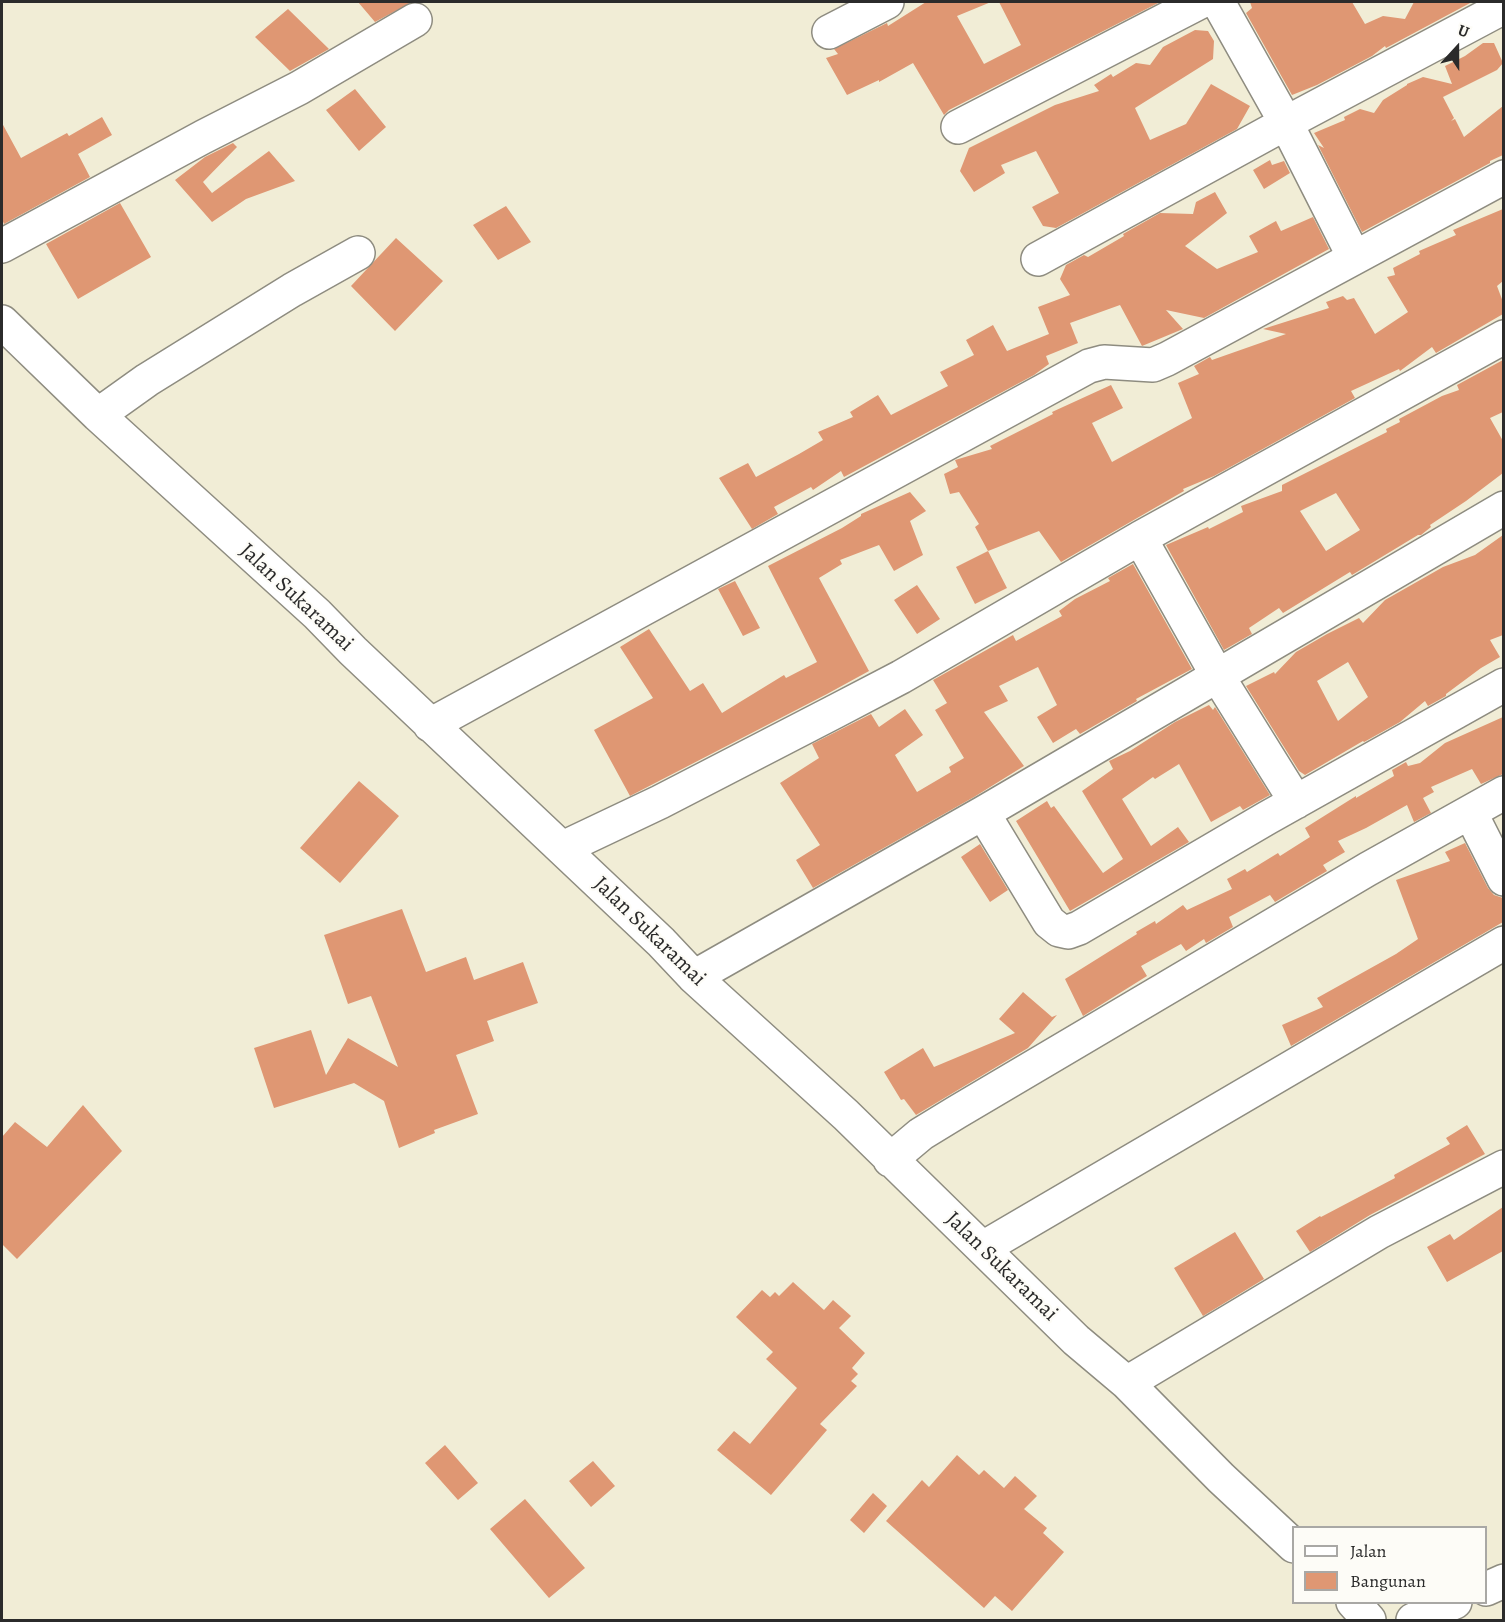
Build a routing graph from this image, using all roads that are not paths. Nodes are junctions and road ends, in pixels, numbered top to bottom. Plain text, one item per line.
1 (887, 2) edge
2 (1200, 2) edge
3 (1218, 2) edge
4 (1503, 8) edge
5 (415, 20) dead end
6 (830, 32) dead end
7 (1286, 123) junction
8 (958, 127) dead end
9 (1503, 177) edge
10 (2, 246) edge
11 (358, 253) dead end
12 (1354, 257) junction
13 (1038, 259) dead end
14 (2, 322) edge
15 (1503, 337) edge
16 (98, 415) junction
17 (1503, 508) edge
18 (1140, 538) junction
19 (1216, 675) junction
20 (1503, 685) edge
21 (430, 725) junction
22 (1503, 793) edge
23 (1296, 802) junction
24 (1470, 812) junction
25 (983, 813) junction
26 (563, 848) junction
27 (1503, 879) edge
28 (1503, 943) edge
29 (694, 977) junction
30 (890, 1160) junction
31 (1503, 1167) edge
32 (982, 1248) junction
33 (1127, 1383) junction
34 (1292, 1545) edge
35 (1503, 1581) edge
36 (1487, 1588) edge
37 (1355, 1604) edge
38 (1450, 1604) edge
39 (1370, 1620) edge
40 (1413, 1620) edge

1 - 6 street
2 - 8 street
3 - 7 street
4 - 7 street
5 - 10 street
7 - 12 street
7 - 13 street
9 - 12 street
11 - 16 street
12 - 21 street
14 - 16 street, Jalan Sukaramai
15 - 18 street
16 - 21 street, Jalan Sukaramai
17 - 19 street
18 - 19 street
18 - 26 street
19 - 23 street
19 - 25 street
20 - 23 street
21 - 26 street, Jalan Sukaramai
22 - 24 street
23 - 25 street
24 - 27 street
24 - 30 street
25 - 29 street
26 - 29 street, Jalan Sukaramai
28 - 32 street
29 - 30 street, Jalan Sukaramai
30 - 32 street, Jalan Sukaramai
31 - 33 street
32 - 33 street, Jalan Sukaramai
33 - 34 street, Jalan Sukaramai
35 - 36 street
37 - 39 street
38 - 40 street

